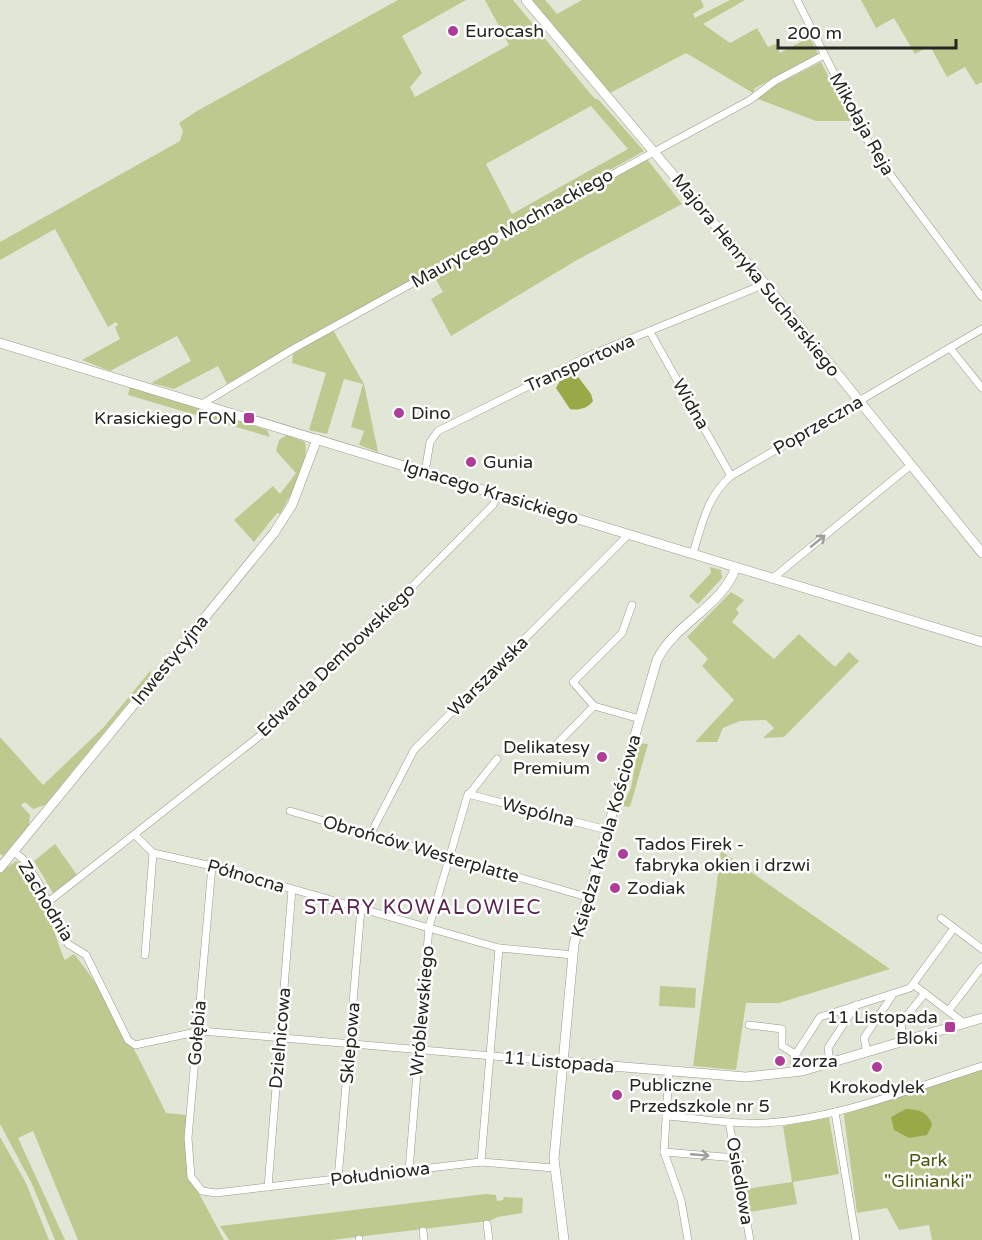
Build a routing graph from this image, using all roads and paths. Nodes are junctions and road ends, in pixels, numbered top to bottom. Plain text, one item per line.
1 (526, 0) edge
2 (797, 0) edge
3 (824, 55) junction
4 (653, 150) junction
5 (765, 284) junction
6 (982, 297) edge
7 (982, 329) edge
8 (650, 332) junction
9 (0, 343) edge
10 (950, 348) junction
11 (982, 388) edge
12 (859, 401) junction
13 (202, 404) junction
14 (317, 439) junction
15 (910, 465) junction
16 (424, 472) junction
17 (731, 476) junction
18 (498, 494) junction
19 (629, 534) junction
20 (693, 553) junction
21 (982, 553) edge
22 (736, 567) junction
23 (773, 578) junction
24 (632, 605) dead end
25 (982, 642) edge
26 (594, 706) junction
27 (640, 719) junction
28 (553, 748) dead end
29 (497, 759) dead end
30 (468, 794) junction
31 (290, 811) dead end
32 (607, 830) junction
33 (135, 835) junction
34 (370, 835) junction
35 (14, 852) junction
36 (153, 853) junction
37 (448, 859) junction
38 (212, 866) junction
39 (0, 868) edge
40 (292, 889) junction
41 (587, 897) junction
42 (48, 902) junction
43 (361, 908) junction
44 (941, 918) dead end
45 (429, 927) junction
46 (954, 928) junction
47 (499, 948) junction
48 (982, 949) edge
49 (145, 955) dead end
50 (573, 955) junction
51 (982, 967) edge
52 (914, 985) junction
53 (925, 993) junction
54 (892, 996) junction
55 (856, 1005) junction
56 (949, 1010) junction
57 (981, 1020) edge
58 (964, 1023) junction
59 (749, 1025) dead end
60 (198, 1033) junction
61 (280, 1038) junction
62 (903, 1041) junction
63 (131, 1043) joint
64 (349, 1044) junction
65 (418, 1050) junction
66 (867, 1052) junction
67 (795, 1054) junction
68 (490, 1056) junction
69 (563, 1062) junction
70 (830, 1062) junction
71 (982, 1066) edge
72 (669, 1071) junction
73 (795, 1072) junction
74 (835, 1112) junction
75 (666, 1116) junction
76 (729, 1122) junction
77 (664, 1152) junction
78 (736, 1158) junction
79 (481, 1162) junction
80 (554, 1168) junction
81 (409, 1170) junction
82 (338, 1179) junction
83 (268, 1187) junction
84 (207, 1193) joint
85 (487, 1224) dead end
86 (423, 1231) dead end
87 (424, 1240) edge
88 (489, 1240) edge
89 (564, 1240) edge
90 (688, 1240) edge
91 (750, 1240) edge
92 (856, 1240) edge

1 - 4 street, Majora Henryka Sucharskiego
2 - 3 street, Mikołaja Reja
3 - 4 street, Maurycego Mochnackiego
3 - 6 street, Mikołaja Reja
4 - 5 street, Majora Henryka Sucharskiego
4 - 13 street, Maurycego Mochnackiego
5 - 8 street, Transportowa
5 - 12 street, Majora Henryka Sucharskiego
7 - 10 street, Poprzeczna
8 - 16 street, Transportowa
8 - 17 street, Widna
9 - 13 street, Ignacego Krasickiego
10 - 11 street
10 - 12 street, Poprzeczna
12 - 15 street, Majora Henryka Sucharskiego
12 - 17 street, Poprzeczna
13 - 14 street, Ignacego Krasickiego
14 - 16 street, Ignacego Krasickiego
14 - 35 street, Inwestycyjna
15 - 21 street, Majora Henryka Sucharskiego
23 -> 15 street
16 - 18 street, Ignacego Krasickiego
17 - 20 street, Poprzeczna
18 - 19 street, Ignacego Krasickiego
18 - 33 street, Edwarda Dembowskiego
19 - 20 street, Ignacego Krasickiego
19 - 34 street, Warszawska
20 - 22 street, Ignacego Krasickiego
22 - 23 street, Ignacego Krasickiego
22 - 27 street, Księdza Karola Kościowa
23 - 25 street, Ignacego Krasickiego
24 - 26 street
26 - 27 street, Księdza Karola Kościowa
26 - 28 street
27 - 32 street, Księdza Karola Kościowa
29 - 30 street, Wróblewskiego
30 - 32 street, Wspólna
30 - 37 street, Wróblewskiego
31 - 34 street, Obrońców Westerplatte
32 - 41 street, Księdza Karola Kościowa
33 - 36 street
33 - 42 street, Edwarda Dembowskiego
34 - 37 street, Obrońców Westerplatte
35 - 39 street, Inwestycyjna
35 - 42 street, Zachodnia
36 - 38 street, Północna
36 - 49 street
37 - 41 street, Obrońców Westerplatte
37 - 45 street, Wróblewskiego
38 - 40 street, Północna
38 - 60 street, Gołębia
40 - 43 street, Północna
40 - 61 street, Dzielnicowa
41 - 50 street, Księdza Karola Kościowa
42 - 63 street, Zachodnia
43 - 45 street, Północna
43 - 64 street, Sklepowa
44 - 46 street
45 - 47 street, Północna
45 - 65 street, Wróblewskiego
46 - 48 street
46 - 52 street
47 - 50 street, Północna
47 - 68 street
50 - 69 street, Księdza Karola Kościowa
51 - 56 street
52 - 53 street
52 - 54 street
53 - 56 street
53 - 62 street
54 - 55 street
54 - 66 street
55 - 67 street
55 - 70 street
56 - 58 street
57 - 58 street, 11 Listopada
58 - 62 street, 11 Listopada
59 - 67 street
60 - 61 street, 11 Listopada
60 - 63 street, 11 Listopada
60 - 84 street, Gołębia
61 - 64 street, 11 Listopada
61 - 83 street, Dzielnicowa
62 - 66 street, 11 Listopada
64 - 65 street, 11 Listopada
64 - 82 street, Sklepowa
65 - 68 street, 11 Listopada
65 - 81 street, Wróblewskiego
66 - 70 street, 11 Listopada
67 - 73 street
68 - 69 street, 11 Listopada
68 - 79 street
69 - 72 street, 11 Listopada
69 - 80 street, Księdza Karola Kościowa
70 - 73 street, 11 Listopada
71 - 74 street
72 - 73 street, 11 Listopada
72 - 75 street
74 - 76 street
74 - 92 street
75 - 76 street
75 - 77 street
76 - 78 street, Osiedlowa
77 -> 78 street
77 - 90 street
78 - 91 street, Osiedlowa
79 - 80 street, Południowa
79 - 81 street, Południowa
80 - 89 street, Księdza Karola Kościowa
81 - 82 street, Południowa
82 - 83 street, Południowa
83 - 84 street, Południowa
85 - 88 street
86 - 87 street

